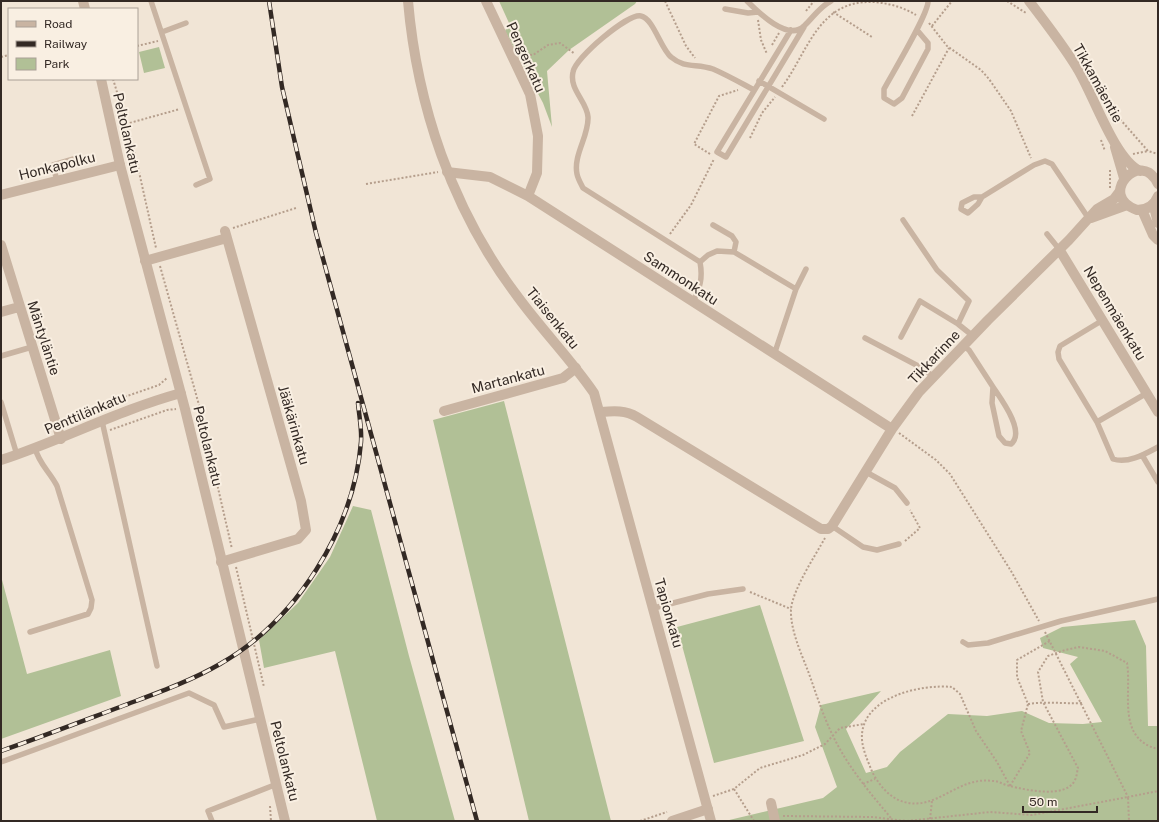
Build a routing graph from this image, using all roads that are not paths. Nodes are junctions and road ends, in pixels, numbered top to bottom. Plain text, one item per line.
1 (151, 1) edge
2 (408, 1) edge
3 (486, 1) edge
4 (747, 1) edge
5 (831, 1) edge
6 (928, 1) edge
7 (1029, 1) edge
8 (725, 10) dead end
9 (758, 12) junction
10 (186, 23) dead end
11 (804, 27) junction
12 (791, 30) junction
13 (917, 30) junction
14 (162, 32) junction
15 (101, 80) edge
16 (759, 82) junction
17 (767, 87) junction
18 (754, 90) junction
19 (824, 119) dead end
20 (1114, 141) junction
21 (77, 158) dead end
22 (120, 165) junction
23 (1140, 170) junction
24 (447, 172) junction
25 (1124, 178) junction
26 (57, 181) junction
27 (1158, 184) edge
28 (196, 185) dead end
29 (1120, 191) junction
30 (1, 195) edge
31 (528, 196) junction
32 (982, 197) dead end
33 (1157, 198) edge
34 (1127, 205) junction
35 (1142, 210) junction
36 (1089, 219) junction
37 (903, 220) dead end
38 (1158, 223) edge
39 (713, 225) dead end
40 (1047, 234) dead end
41 (1158, 240) edge
42 (1, 245) edge
43 (1059, 249) junction
44 (734, 252) junction
45 (145, 261) junction
46 (700, 262) junction
47 (806, 269) dead end
48 (796, 289) junction
49 (692, 302) junction
50 (19, 307) junction
51 (1, 312) edge
52 (1103, 320) junction
53 (958, 324) junction
54 (973, 336) junction
55 (901, 337) dead end
56 (865, 338) dead end
57 (963, 346) junction
58 (32, 347) junction
59 (774, 355) junction
60 (1, 356) edge
61 (576, 368) junction
62 (934, 377) junction
63 (993, 387) junction
64 (180, 393) junction
65 (1147, 393) junction
66 (1, 401) edge
67 (444, 411) dead end
68 (600, 412) junction
69 (1158, 412) edge
70 (102, 421) junction
71 (1097, 422) junction
72 (897, 428) junction
73 (62, 438) junction
74 (1158, 447) edge
75 (35, 448) junction
76 (18, 455) junction
77 (1142, 455) junction
78 (1, 460) edge
79 (866, 472) junction
80 (1158, 482) edge
81 (907, 504) road end
82 (834, 528) junction
83 (899, 544) road end
84 (221, 562) junction
85 (742, 589) road end
86 (1158, 599) edge
87 (654, 608) junction
88 (30, 632) dead end
89 (963, 642) dead end
90 (157, 666) dead end
91 (260, 719) junction
92 (1, 762) edge
93 (277, 784) junction
94 (771, 803) dead end
95 (708, 809) junction
96 (775, 818) edge
97 (212, 821) edge
98 (285, 821) edge
99 (672, 821) edge
100 (711, 821) edge

1 - 14 lane
2 - 24 street, Tiaisenkatu
3 - 31 street, Pengerkatu
4 - 9 lane
5 - 11 lane
6 - 13 lane
7 - 20 street, Tikkamäentie
8 - 9 lane
9 - 12 lane
10 - 14 lane
11 - 12 lane
11 - 17 lane
12 - 16 lane
13 - 13 lane
14 - 28 lane
15 - 22 street, Peltolankatu
16 - 17 lane
16 - 18 lane
17 - 18 lane
17 - 19 lane
18 - 46 lane
20 - 23 street, Tikkamäentie
20 - 25 street, Tikkamäentie
21 - 26 lane
22 - 26 street, Honkapolku
22 - 45 street, Peltolankatu
23 - 25 street
23 - 27 street, Tikkamäentie
24 - 31 street, Sammonkatu
24 - 61 street, Tiaisenkatu
25 - 29 street
26 - 30 street, Honkapolku
29 - 34 street
29 - 36 street, Tikkarinne
31 - 49 street, Sammonkatu
32 - 36 lane
33 - 35 street
33 - 38 street
34 - 35 street
34 - 36 street, Tikkarinne
35 - 41 street
36 - 43 street, Tikkarinne
37 - 53 lane
39 - 44 lane
40 - 43 lane
42 - 50 street, Mäntyläntie
43 - 52 street, Nepenmäenkatu
43 - 54 street, Tikkarinne
44 - 46 lane
44 - 48 lane
45 - 64 street, Peltolankatu
45 - 84 street, Jääkärinkatu
46 - 49 lane
47 - 48 lane
48 - 59 lane
49 - 59 street, Sammonkatu
50 - 51 street
50 - 58 street, Mäntyläntie
52 - 65 street, Nepenmäenkatu
52 - 71 lane
53 - 54 lane
53 - 55 lane
54 - 57 street, Tikkarinne
56 - 62 lane
57 - 62 street, Tikkarinne
57 - 63 lane
58 - 60 lane
58 - 73 street, Mäntyläntie
59 - 72 street, Sammonkatu
61 - 67 street, Martankatu
61 - 68 street, Tiaisenkatu
62 - 72 street, Tikkarinne
63 - 63 lane
64 - 70 street, Penttilänkatu
64 - 84 street, Peltolankatu
65 - 69 street, Nepenmäenkatu
65 - 71 lane
66 - 76 lane
68 - 82 street
68 - 87 street, Tapionkatu
70 - 73 street, Penttilänkatu
70 - 90 lane
71 - 77 lane
72 - 79 street, Tikkarinne
73 - 75 street, Penttilänkatu
74 - 77 lane
75 - 76 street, Penttilänkatu
75 - 88 lane
76 - 78 street, Penttilänkatu
77 - 80 lane
79 - 81 lane
79 - 82 street, Tikkarinne
82 - 83 lane
84 - 91 street, Peltolankatu
85 - 87 lane
86 - 89 lane
87 - 95 street, Tapionkatu
91 - 92 lane
91 - 93 street, Peltolankatu
93 - 97 lane
93 - 98 street, Peltolankatu
94 - 96 street
95 - 99 street
95 - 100 street, Tapionkatu

